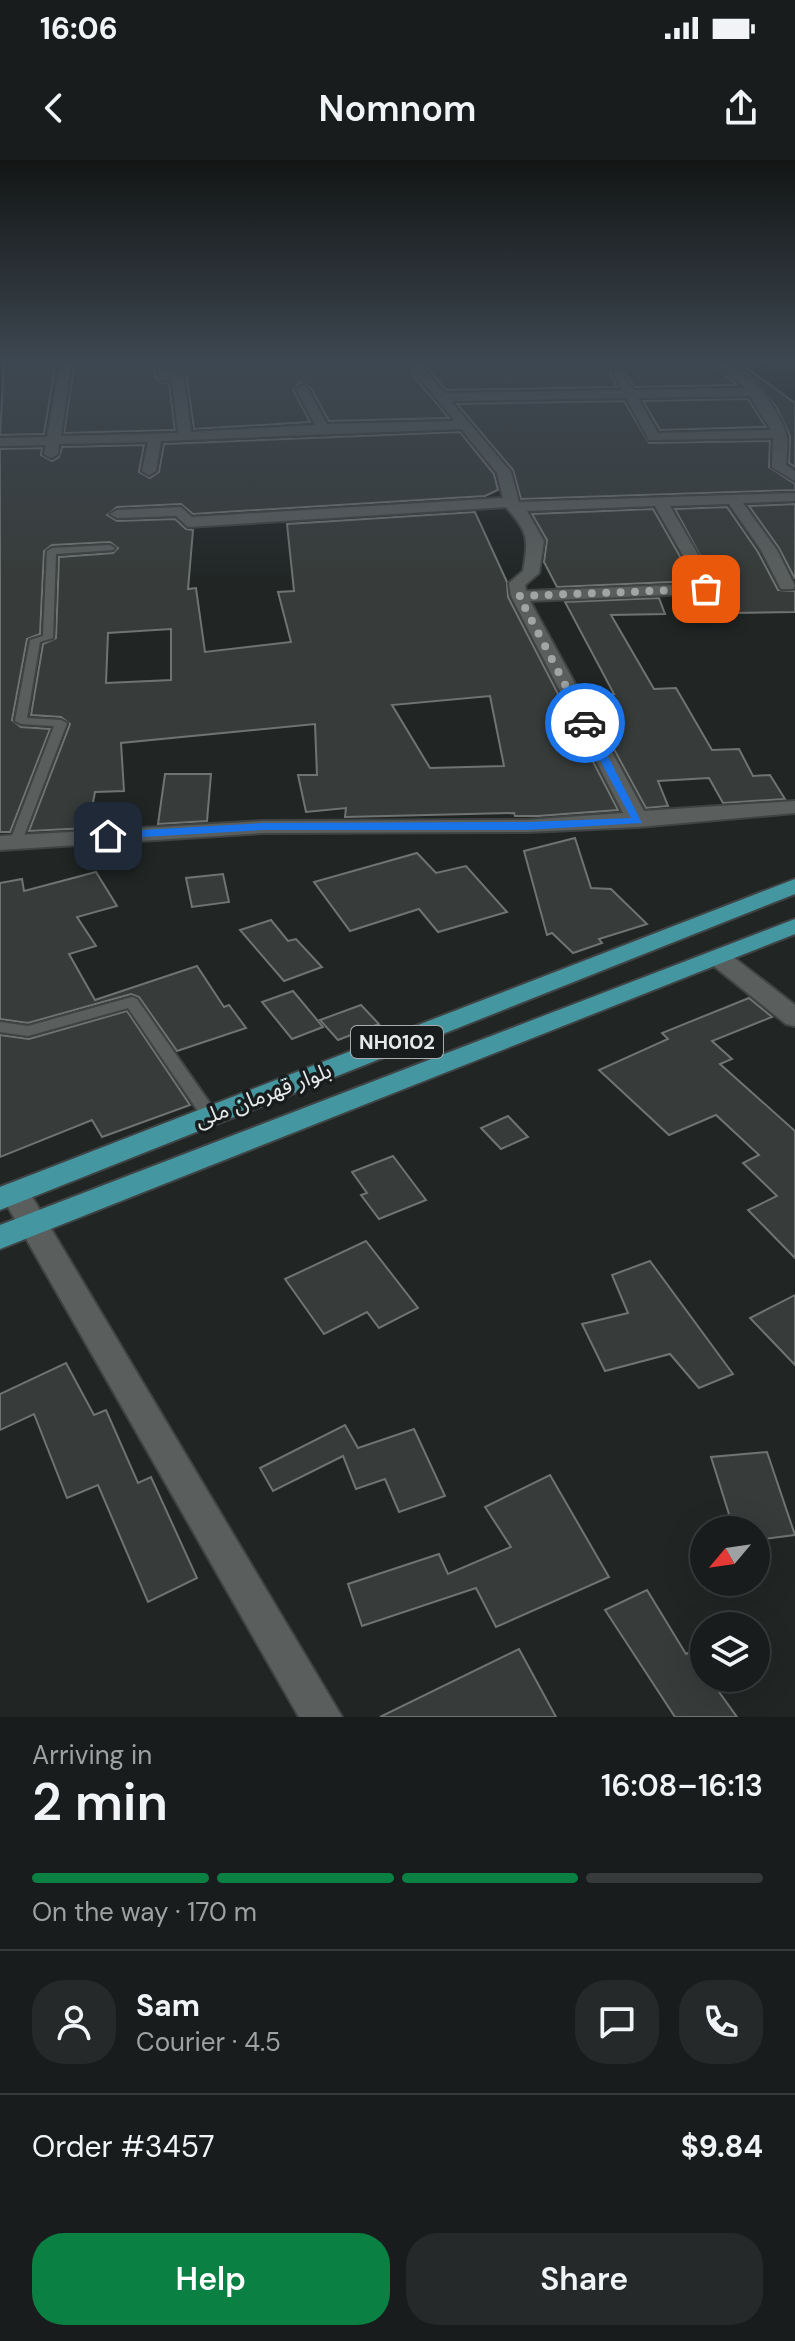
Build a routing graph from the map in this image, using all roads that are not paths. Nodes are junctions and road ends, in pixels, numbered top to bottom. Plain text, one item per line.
1 (54, 434) edge
2 (185, 434) edge
3 (239, 434) edge
4 (471, 434) edge
5 (652, 434) edge
6 (780, 434) joint
7 (185, 437) junction
8 (155, 438) junction
9 (53, 439) junction
10 (0, 442) edge
11 (51, 456) dead end
12 (149, 471) dead end
13 (795, 477) edge
14 (795, 497) edge
15 (732, 498) junction
16 (660, 502) junction
17 (513, 504) junction
18 (117, 514) dead end
19 (110, 548) dead end
20 (787, 586) dead end
21 (519, 596) junction
22 (795, 807) edge
23 (638, 821) junction
24 (8, 842) edge
25 (795, 886) edge
26 (795, 926) edge
27 (719, 958) junction
28 (795, 1018) edge
29 (0, 1027) edge
30 (210, 1116) junction
31 (7, 1196) edge
32 (16, 1231) edge
33 (322, 1717) edge

1 - 9 street
2 - 7 street
3 - 7 street
4 - 17 street
5 - 6 street
6 - 13 street
7 - 8 street
8 - 9 street
8 - 12 street
9 - 10 street
9 - 11 street
14 - 15 street
15 - 16 street
15 - 20 street
16 - 17 street
16 - 21 street
17 - 18 street
17 - 21 street
19 - 24 lane
21 - 23 street
22 - 23 street
23 - 24 street
25 - 30 highway, بلوار قهرمان ملی / NH0102
26 - 27 highway, بلوار قهرمان ملی / NH0102
27 - 28 street
27 - 32 highway, بلوار قهرمان ملی / NH0102
29 - 30 lane
30 - 31 highway, بلوار قهرمان ملی / NH0102
31 - 32 street
32 - 33 street

